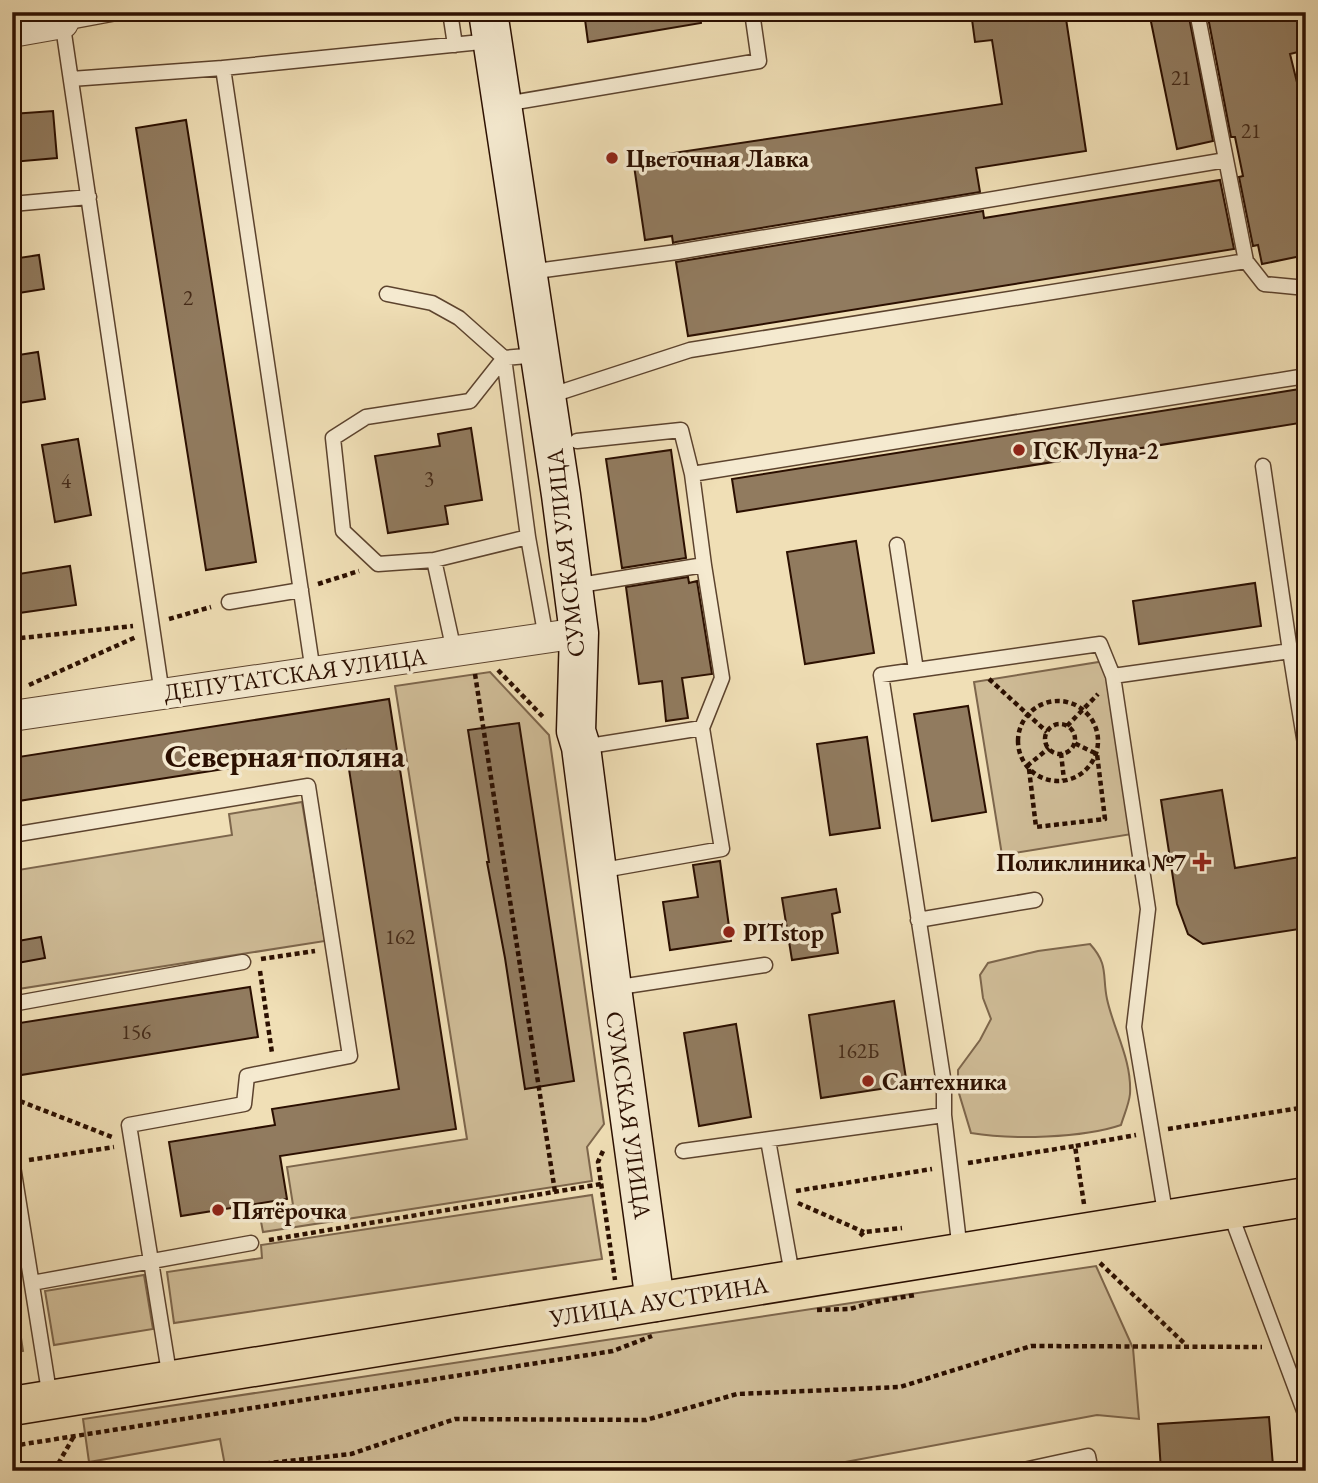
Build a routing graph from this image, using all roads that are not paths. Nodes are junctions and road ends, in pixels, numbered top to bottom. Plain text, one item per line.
1 (122, 12) edge
2 (450, 12) edge
3 (752, 12) edge
4 (1197, 12) edge
5 (62, 18) edge
6 (491, 27) edge
7 (12, 32) edge
8 (456, 45) junction
9 (223, 68) junction
10 (71, 79) junction
11 (502, 104) junction
12 (1226, 160) junction
13 (89, 197) junction
14 (12, 204) edge
15 (1246, 261) junction
16 (528, 272) junction
17 (1306, 288) edge
18 (387, 294) dead end
19 (522, 357) junction
20 (1306, 376) edge
21 (546, 397) junction
22 (577, 441) dead end
23 (1263, 466) dead end
24 (692, 474) junction
25 (528, 537) junction
26 (897, 545) dead end
27 (434, 560) junction
28 (704, 565) junction
29 (573, 587) junction
30 (300, 590) junction
31 (229, 602) road end
32 (562, 635) junction
33 (1290, 651) junction
34 (464, 659) junction
35 (916, 670) junction
36 (313, 672) junction
37 (1113, 676) junction
38 (162, 694) junction
39 (1301, 695) edge
40 (12, 716) edge
41 (702, 728) junction
42 (582, 747) junction
43 (1306, 750) edge
44 (12, 835) edge
45 (597, 871) junction
46 (1035, 900) dead end
47 (918, 920) junction
48 (251, 961) road end
49 (765, 965) dead end
50 (611, 988) junction
51 (12, 1004) edge
52 (944, 1115) junction
53 (768, 1140) junction
54 (683, 1151) dead end
55 (12, 1162) edge
56 (1306, 1197) edge
57 (1229, 1209) junction
58 (1166, 1219) junction
59 (251, 1244) road end
60 (960, 1253) junction
61 (151, 1262) junction
62 (32, 1283) junction
63 (798, 1296) junction
64 (656, 1318) junction
65 (170, 1380) junction
66 (50, 1399) junction
67 (12, 1406) edge
68 (1306, 1416) edge
69 (1019, 1471) edge
70 (1091, 1471) edge

1 - 5 lane
2 - 8 lane
3 - 11 lane
4 - 12 lane
5 - 7 street
5 - 10 lane
6 - 8 lane
6 - 11 street, СУМСКАЯ УЛИЦА
8 - 9 lane
9 - 10 lane
9 - 30 lane
10 - 13 lane
11 - 16 street, СУМСКАЯ УЛИЦА
12 - 15 lane
12 - 16 lane
13 - 14 lane
13 - 38 lane
15 - 17 lane
15 - 21 lane
16 - 19 street, СУМСКАЯ УЛИЦА
18 - 19 lane
19 - 21 street, СУМСКАЯ УЛИЦА
19 - 25 lane
19 - 27 lane
20 - 24 lane
21 - 29 street, СУМСКАЯ УЛИЦА
22 - 24 lane
23 - 33 lane
24 - 28 lane
25 - 27 lane
25 - 32 lane
26 - 35 lane
27 - 34 lane
28 - 29 lane
28 - 41 lane
29 - 32 street, СУМСКАЯ УЛИЦА
30 - 31 lane
30 - 36 lane
32 - 34 street, ДЕПУТАТСКАЯ УЛИЦА
32 - 42 street, СУМСКАЯ УЛИЦА
33 - 37 lane
33 - 39 lane
34 - 36 street, ДЕПУТАТСКАЯ УЛИЦА
35 - 37 lane
35 - 47 lane
36 - 38 street, ДЕПУТАТСКАЯ УЛИЦА
37 - 58 lane
38 - 40 street, ДЕПУТАТСКАЯ УЛИЦА
39 - 43 lane
41 - 42 lane
41 - 45 lane
42 - 45 street, СУМСКАЯ УЛИЦА
44 - 61 lane
45 - 50 street, СУМСКАЯ УЛИЦА
46 - 47 lane
47 - 52 lane
48 - 51 lane
49 - 50 lane
50 - 64 street, СУМСКАЯ УЛИЦА
52 - 53 lane
52 - 60 lane
53 - 54 lane
53 - 63 lane
55 - 62 lane
56 - 57 main road, УЛИЦА АУСТРИНА
57 - 58 main road, УЛИЦА АУСТРИНА
57 - 68 lane
58 - 60 main road, УЛИЦА АУСТРИНА
59 - 61 lane
60 - 63 main road, УЛИЦА АУСТРИНА
61 - 62 lane
61 - 65 lane
62 - 66 lane
63 - 64 main road, УЛИЦА АУСТРИНА
64 - 65 main road, УЛИЦА АУСТРИНА
65 - 66 main road, УЛИЦА АУСТРИНА
66 - 67 main road, УЛИЦА АУСТРИНА
69 - 70 lane

